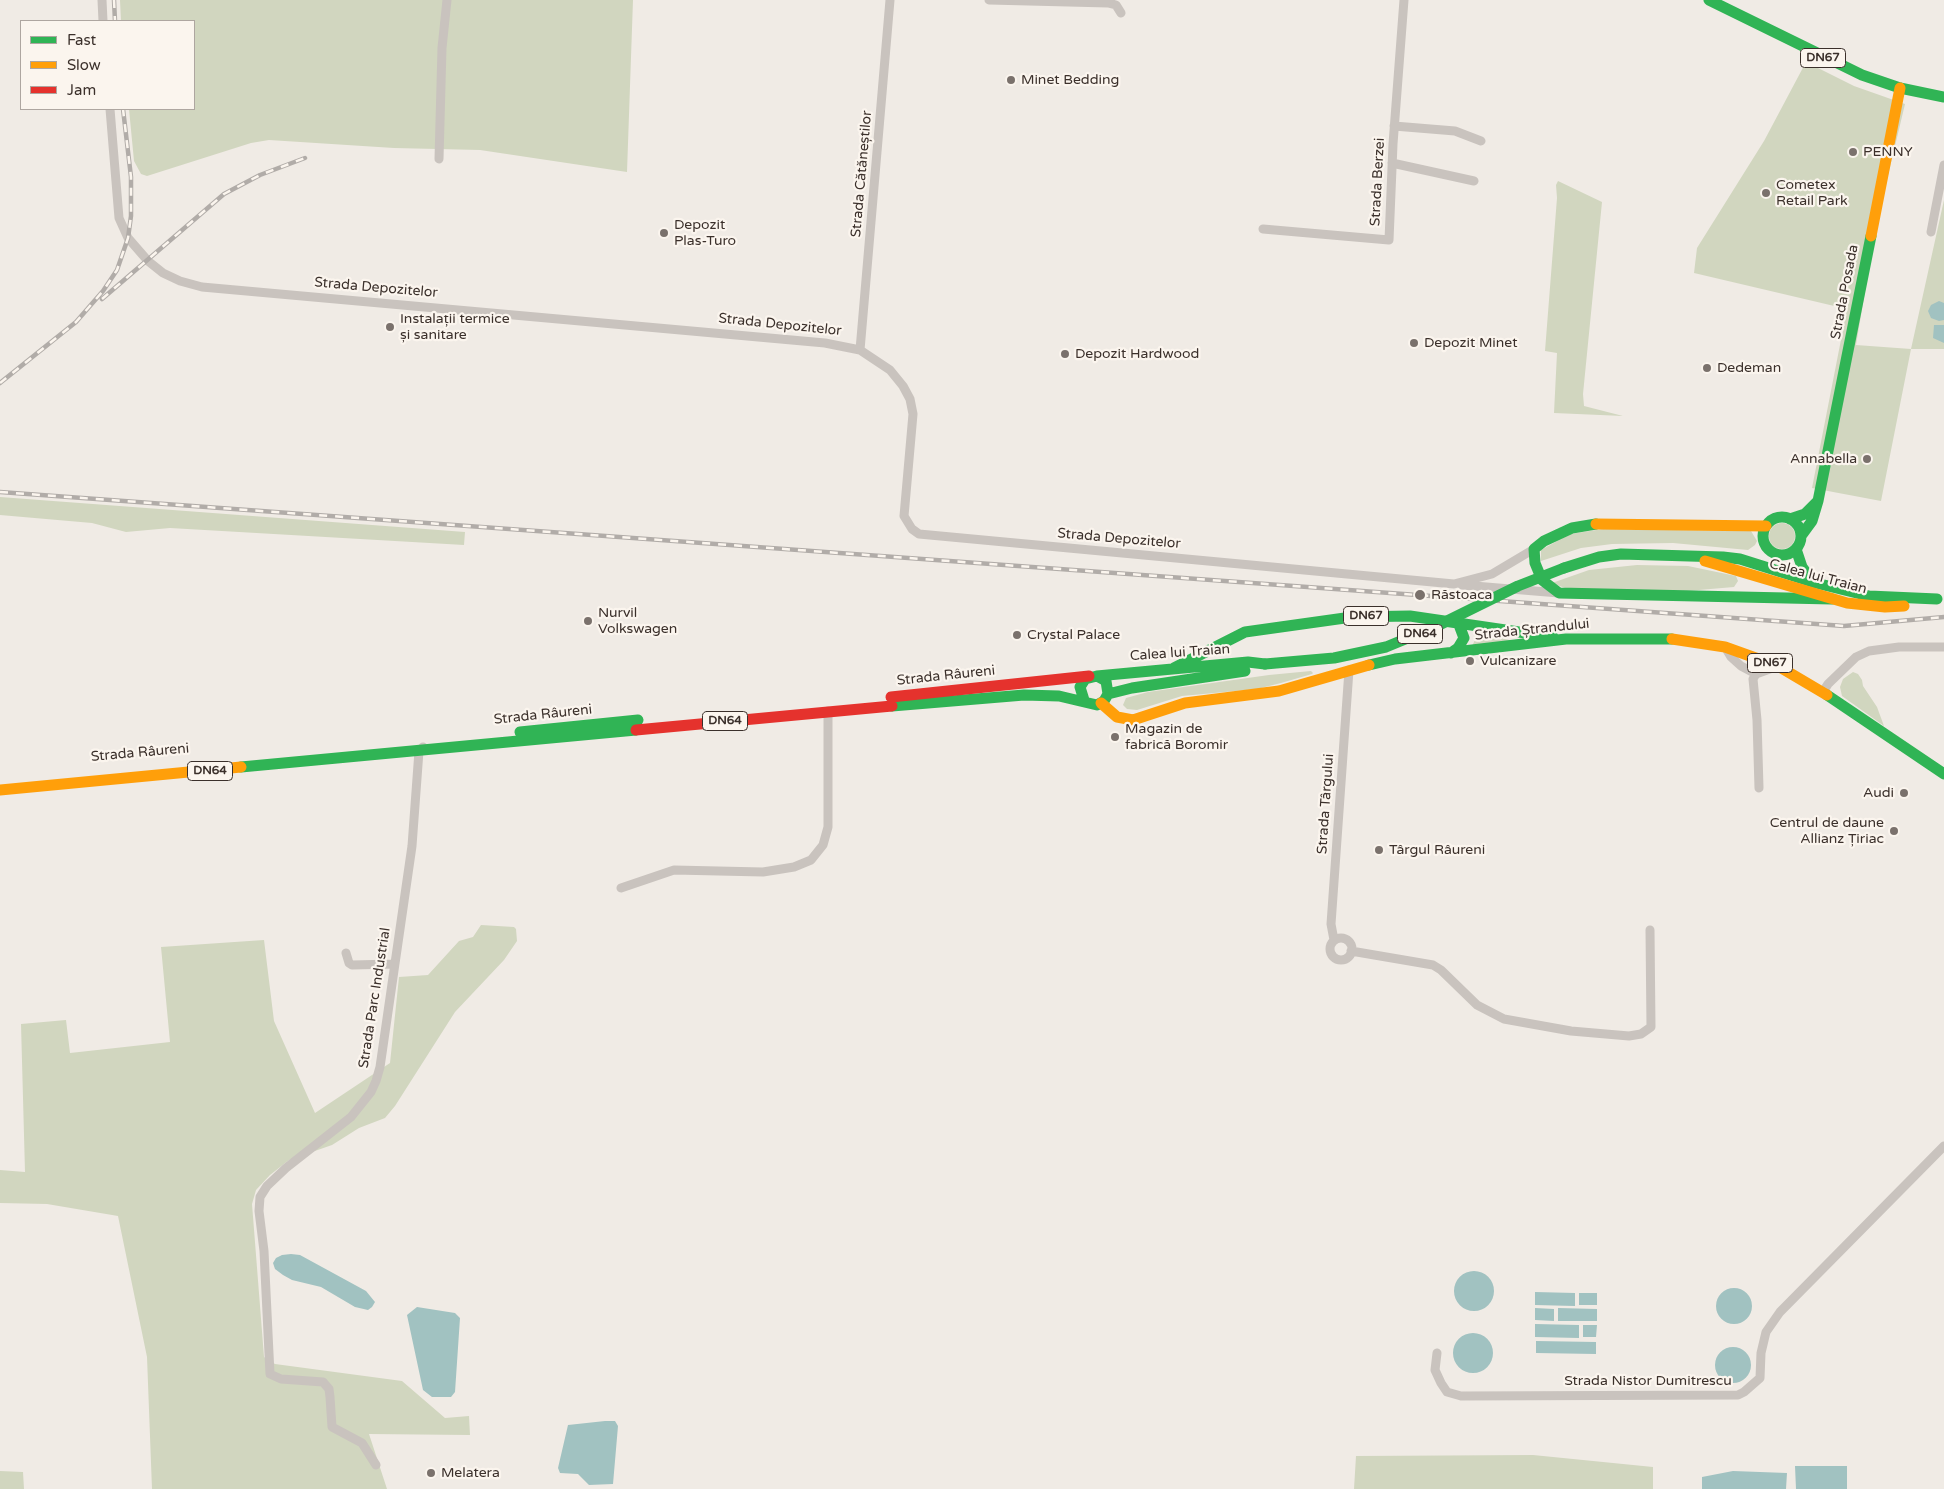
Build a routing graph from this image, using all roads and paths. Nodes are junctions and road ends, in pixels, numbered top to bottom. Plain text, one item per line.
1 (102, 0) edge
2 (446, 0) edge
3 (890, 0) edge
4 (989, 0) edge
5 (1404, 0) edge
6 (1709, 0) edge
7 (1121, 13) dead end
8 (104, 20) edge
9 (1900, 88) junction
10 (1944, 97) edge
11 (110, 110) edge
12 (1394, 126) junction
13 (1481, 141) dead end
14 (438, 159) dead end
15 (1392, 163) junction
16 (1944, 165) edge
17 (1474, 181) dead end
18 (1263, 229) dead end
19 (1931, 232) dead end
20 (860, 350) junction
21 (1818, 501) junction
22 (1790, 519) junction
23 (1766, 526) junction
24 (1801, 536) junction
25 (1764, 543) junction
26 (1534, 549) junction
27 (1796, 549) junction
28 (1692, 556) junction
29 (1740, 559) junction
30 (1744, 572) junction
31 (1816, 583) junction
32 (1454, 584) junction
33 (1559, 594) junction
34 (1741, 596) junction
35 (1940, 598) edge
36 (1832, 599) junction
37 (1458, 622) junction
38 (1566, 639) junction
39 (1725, 647) junction
40 (1944, 647) edge
41 (1452, 653) junction
42 (1265, 664) junction
43 (1778, 666) junction
44 (1174, 668) junction
45 (1349, 670) junction
46 (1756, 674) junction
47 (1093, 676) junction
48 (1823, 692) junction
49 (1105, 699) junction
50 (1084, 700) junction
51 (828, 711) junction
52 (451, 740) junction
53 (382, 746) junction
54 (420, 752) junction
55 (1944, 774) edge
56 (0, 782) edge
57 (1759, 788) dead end
58 (0, 790) edge
59 (621, 888) dead end
60 (1650, 930) dead end
61 (1334, 940) junction
62 (1351, 951) junction
63 (346, 953) dead end
64 (394, 964) junction
65 (1944, 1146) edge
66 (1437, 1353) dead end
67 (376, 1464) dead end

1 - 8 street
2 - 14 street
3 - 20 street, Strada Cătăneștilor
4 - 7 street
5 - 12 street, Strada Berzei
6 - 9 main road, DN67
9 - 10 main road, DN67
9 - 21 main road, Strada Posada
11 - 20 street, Strada Depozitelor
12 - 13 street
12 - 15 street, Strada Berzei
15 - 17 street
15 - 18 street, Strada Berzei
16 - 19 street
20 - 32 street, Strada Depozitelor
21 - 22 main road
21 - 24 main road, Strada Posada
22 - 23 main road
22 - 24 main road
23 - 25 main road
23 - 26 main road
24 - 27 main road
25 - 27 main road
25 - 29 main road
26 - 32 street, Strada Depozitelor
26 - 33 main road
27 - 31 main road
28 - 29 main road, Calea lui Traian / DN64
28 - 30 main road, Calea lui Traian / DN64
28 - 42 main road, Calea lui Traian / DN64, bridge
29 - 31 main road, Calea lui Traian / DN64
30 - 34 main road
30 - 36 main road, Calea lui Traian / DN64
31 - 35 main road, Calea lui Traian / DN64
32 - 33 street
33 - 34 main road
34 - 36 main road
35 - 36 main road, Calea lui Traian / DN64
37 - 38 main road, DN67
37 - 41 main road
37 - 44 main road, DN67
38 - 39 main road, Strada Ștrandului / DN67
38 - 41 main road, Strada Ștrandului / DN67
39 - 43 main road, Strada Ștrandului / DN67
39 - 46 street
40 - 48 street
41 - 45 main road, Strada Ștrandului / DN67
42 - 44 main road, Calea lui Traian / DN64
42 - 49 main road, Calea lui Traian / DN64
43 - 46 street
43 - 48 main road, Strada Ștrandului / DN67
44 - 47 main road, Calea lui Traian / DN67
45 - 49 main road, Strada Ștrandului / DN67
45 - 61 street, Strada Târgului
46 - 57 street
47 - 49 main road
47 - 50 main road
47 - 52 main road, Strada Râureni / DN64
48 - 55 main road, Strada Ștrandului / DN67
49 - 50 main road, DN64
50 - 51 main road, Strada Râureni / DN64
51 - 54 main road, Strada Râureni / DN64
51 - 59 street
52 - 53 main road, Strada Râureni / DN64
52 - 54 street
53 - 54 street
53 - 56 main road, Strada Râureni / DN64
54 - 58 main road, Strada Râureni / DN64
54 - 64 street, Strada Parc Industrial
60 - 62 street
61 - 62 street
61 - 62 street
63 - 64 street
64 - 67 street, Strada Parc Industrial
65 - 66 street, Strada Nistor Dumitrescu

